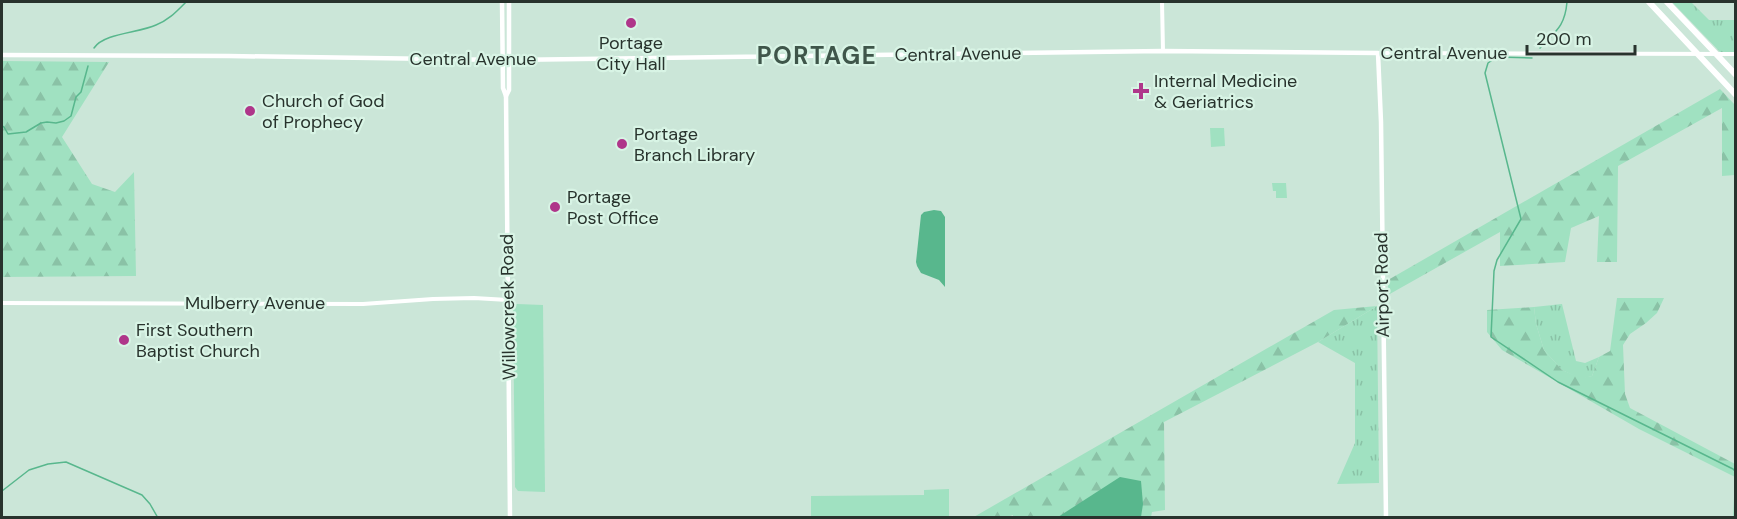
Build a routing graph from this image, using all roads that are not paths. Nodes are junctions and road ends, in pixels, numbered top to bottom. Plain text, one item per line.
1 (502, 2) edge
2 (508, 2) edge
3 (1162, 2) edge
4 (1649, 2) edge
5 (1667, 2) edge
6 (1163, 51) junction
7 (1378, 52) junction
8 (1736, 54) edge
9 (2, 55) edge
10 (503, 60) junction
11 (510, 60) junction
12 (1736, 75) edge
13 (1736, 95) edge
14 (506, 96) junction
15 (508, 300) junction
16 (2, 303) edge
17 (510, 518) edge
18 (1386, 518) edge

1 - 10 main road, Willowcreek Road
2 - 11 main road, Willowcreek Road
3 - 6 street
4 - 13 highway
5 - 12 highway
6 - 7 main road, Central Avenue
6 - 11 main road, Central Avenue
7 - 8 street, Central Avenue
7 - 18 main road, Airport Road
9 - 10 main road, Central Avenue
10 - 11 main road, Central Avenue
10 - 14 main road, Willowcreek Road
11 - 14 main road, Willowcreek Road
14 - 15 main road, Willowcreek Road
15 - 16 street, Mulberry Avenue
15 - 17 main road, Willowcreek Road

